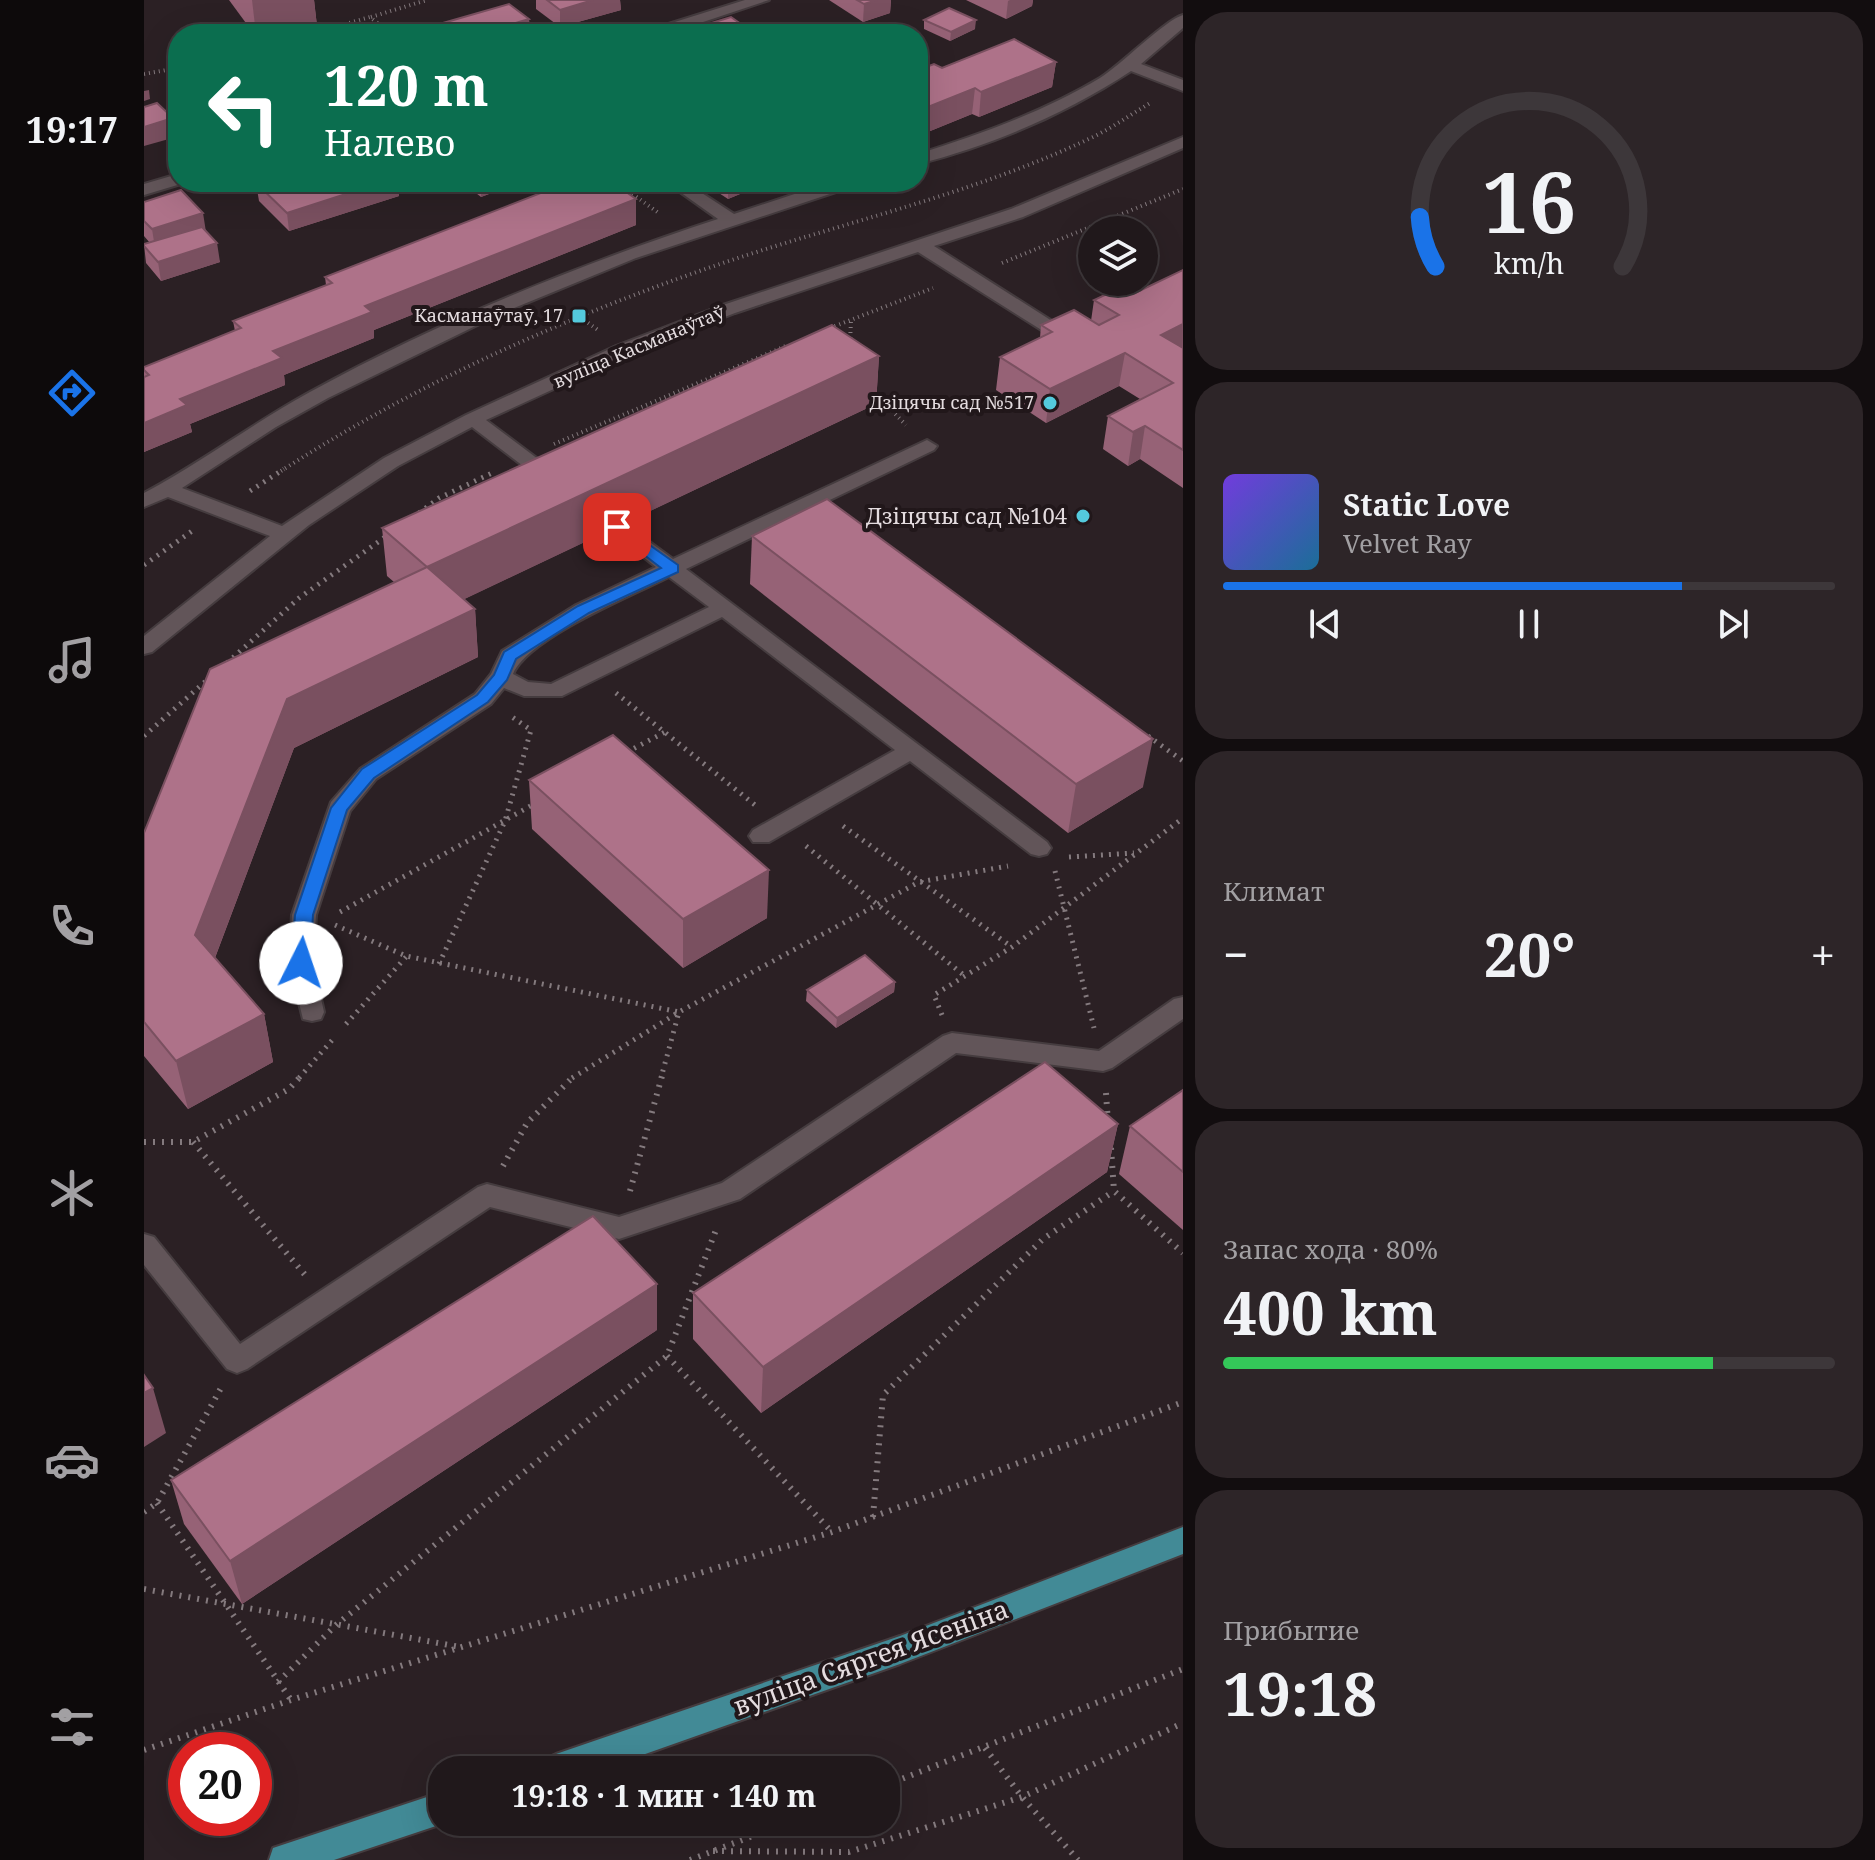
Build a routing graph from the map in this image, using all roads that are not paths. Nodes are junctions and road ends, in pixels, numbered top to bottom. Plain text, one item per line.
1 (761, 0) edge
2 (1183, 20) edge
3 (683, 24) edge
4 (1130, 65) junction
5 (1182, 86) edge
6 (1181, 146) edge
7 (928, 156) edge
8 (168, 182) edge
9 (144, 190) edge
10 (689, 192) edge
11 (817, 192) edge
12 (731, 220) junction
13 (921, 246) junction
14 (1057, 332) edge
15 (473, 419) junction
16 (927, 446) road end
17 (167, 489) junction
18 (570, 492) edge
19 (144, 501) edge
20 (617, 527) edge
21 (285, 534) junction
22 (672, 568) junction
23 (724, 608) junction
24 (144, 647) edge
25 (501, 677) junction
26 (911, 751) junction
27 (761, 836) dead end
28 (1046, 853) road end
29 (1183, 1006) edge
30 (312, 1012) dead end
31 (144, 1245) edge
32 (1183, 1540) edge
33 (596, 1756) edge
34 (428, 1813) edge
35 (285, 1860) edge

1 - 3 street
2 - 4 street
4 - 5 street
4 - 7 street
6 - 13 street, вуліца Касманаўтаў
8 - 9 street
10 - 12 street
11 - 12 street
12 - 17 street
13 - 14 street
13 - 15 street, вуліца Касманаўтаў
15 - 18 street
15 - 21 street, вуліца Касманаўтаў
16 - 22 street
17 - 19 street
17 - 21 street
20 - 22 street
21 - 24 street, вуліца Касманаўтаў
22 - 23 street
22 - 25 street
23 - 25 street
23 - 26 street
25 - 30 street
26 - 27 street
26 - 28 street
29 - 31 street
32 - 33 main road, вуліца Сяргея Ясеніна
34 - 35 main road

